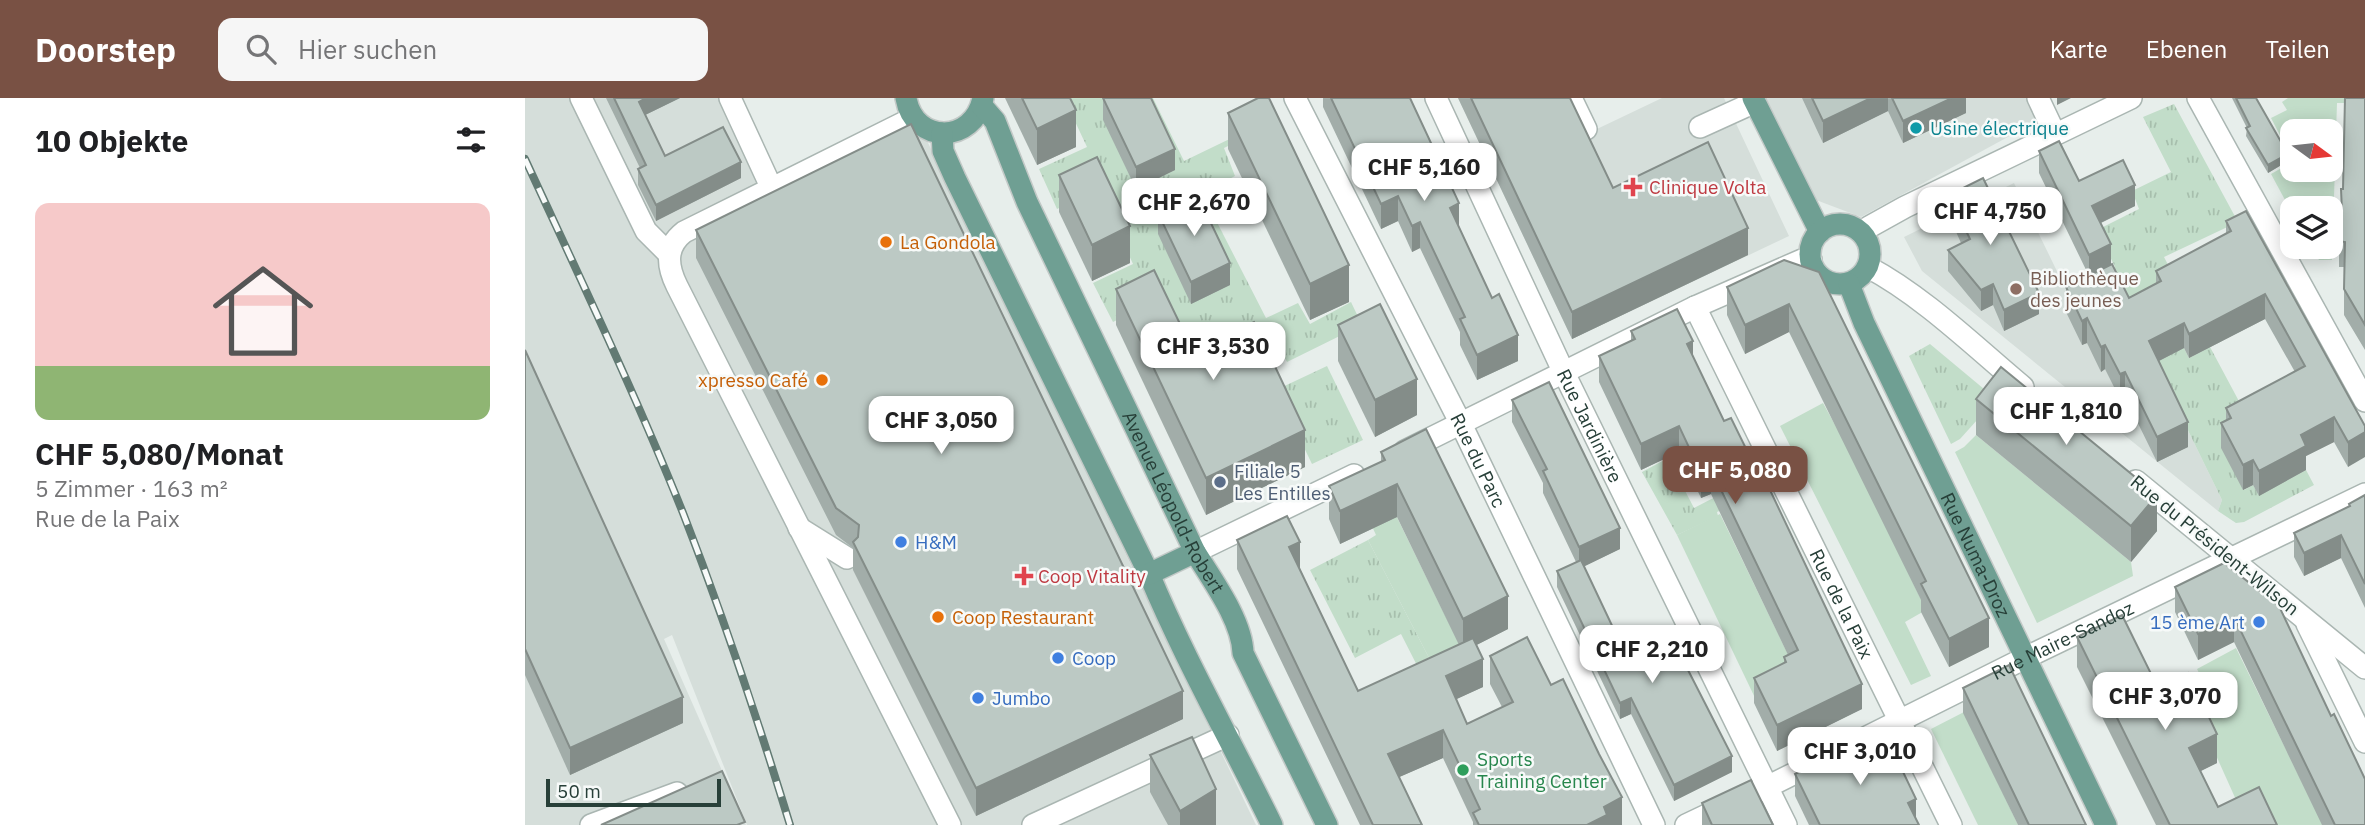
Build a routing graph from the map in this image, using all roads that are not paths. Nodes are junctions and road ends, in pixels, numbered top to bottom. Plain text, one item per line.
1 (581, 98) edge
2 (730, 98) edge
3 (1295, 98) edge
4 (1436, 98) edge
5 (1571, 98) edge
6 (2038, 98) edge
7 (2131, 98) edge
8 (2199, 98) edge
9 (1754, 100) edge
10 (983, 102) edge
11 (910, 108) edge
12 (1700, 127) dead end
13 (1586, 130) edge
14 (942, 133) junction
15 (2055, 134) junction
16 (772, 189) junction
17 (1820, 232) junction
18 (1863, 234) junction
19 (669, 254) junction
20 (1811, 260) junction
21 (1868, 267) junction
22 (1849, 284) junction
23 (1695, 307) junction
24 (1564, 373) junction
25 (2038, 399) edge
26 (2365, 401) edge
27 (1461, 424) junction
28 (2124, 470) edge
29 (2365, 494) edge
30 (798, 527) junction
31 (1195, 552) junction
32 (847, 558) dead end
33 (2233, 559) junction
34 (1149, 574) junction
35 (2303, 616) junction
36 (2025, 658) junction
37 (2365, 668) edge
38 (1900, 721) junction
39 (1228, 734) junction
40 (2365, 742) edge
41 (1768, 787) junction
42 (693, 788) edge
43 (591, 825) edge
44 (950, 825) edge
45 (1033, 825) edge
46 (1272, 825) edge
47 (1327, 825) edge
48 (1654, 825) edge
49 (1686, 825) edge
50 (1786, 825) edge
51 (1951, 825) edge
52 (2106, 825) edge

1 - 19 street
2 - 16 street
3 - 27 street, Rue du Parc
4 - 24 street, Rue Jardinière
5 - 13 street
6 - 15 street
7 - 15 street
8 - 26 street
9 - 12 street
9 - 17 main road
10 - 14 main road
10 - 31 main road, Avenue Léopold-Robert
11 - 14 main road
11 - 16 street
14 - 34 main road
15 - 18 street
16 - 19 street
17 - 18 main road
17 - 20 main road
18 - 21 main road
19 - 30 street
20 - 22 main road
20 - 23 street
21 - 22 main road
21 - 25 street
22 - 36 main road, Rue Numa-Droz
23 - 24 street
23 - 38 street, Rue de la Paix
24 - 27 street
24 - 41 street, Rue Jardinière
27 - 31 street
27 - 48 street, Rue du Parc
28 - 33 street, Rue du Président-Wilson
29 - 33 street, Rue Maire-Sandoz
30 - 32 street
30 - 44 street
31 - 34 main road
31 - 47 main road, Avenue Léopold-Robert
33 - 35 street, Rue du Président-Wilson
33 - 36 street, Rue Maire-Sandoz
34 - 39 main road
35 - 37 street, Rue du Président-Wilson
35 - 40 street
36 - 38 street, Rue Maire-Sandoz
36 - 52 main road, Rue Numa-Droz
38 - 41 street, Rue Maire-Sandoz
38 - 51 street, Rue de la Paix
39 - 45 street
39 - 46 main road
41 - 49 street, Rue Maire-Sandoz
41 - 50 street, Rue Jardinière
42 - 43 street

